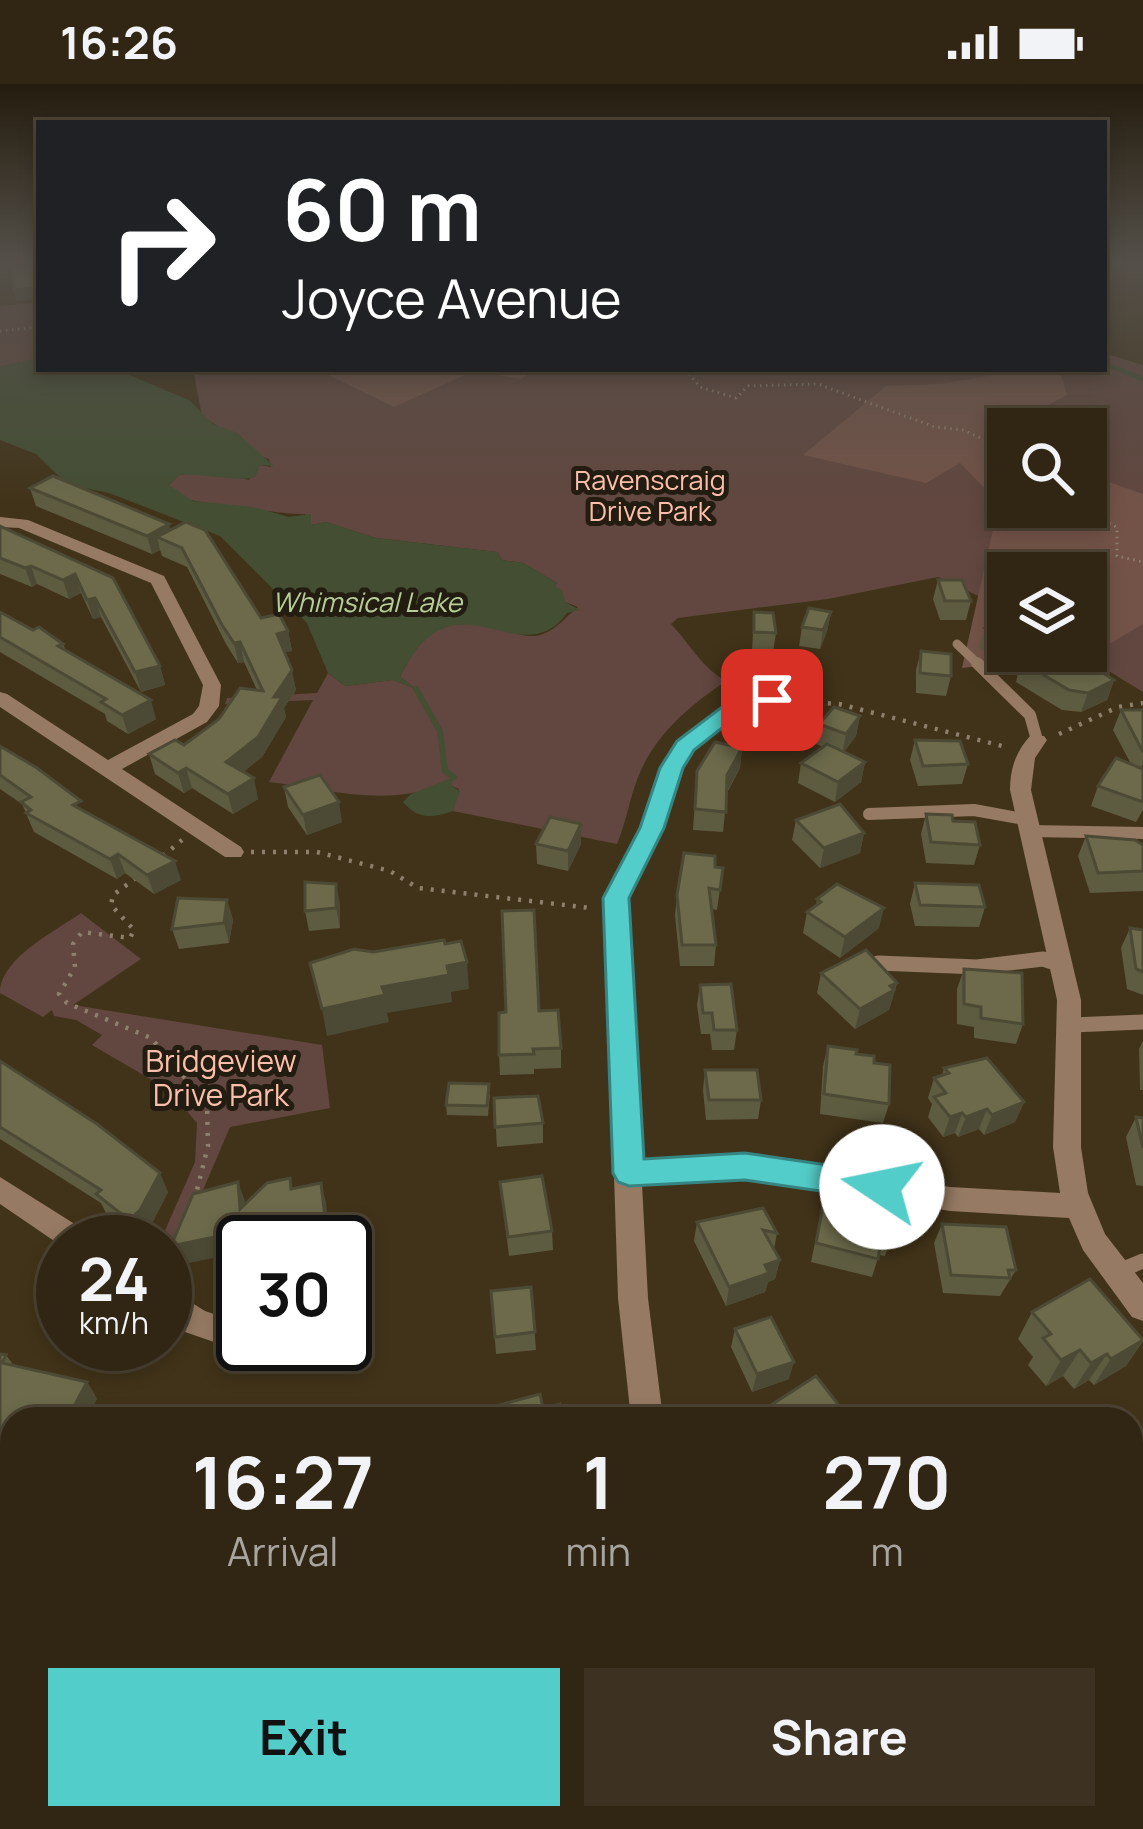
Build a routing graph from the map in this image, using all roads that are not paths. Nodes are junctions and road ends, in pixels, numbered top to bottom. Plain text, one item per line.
1 (0, 522) edge
2 (957, 644) dead end
3 (0, 698) edge
4 (772, 700) road end
5 (1033, 744) joint
6 (108, 767) junction
7 (869, 814) dead end
8 (1030, 825) junction
9 (1143, 833) edge
10 (233, 852) road end
11 (878, 963) edge
12 (1062, 965) junction
13 (1143, 1022) edge
14 (1072, 1025) junction
15 (629, 1173) junction
16 (0, 1189) edge
17 (1078, 1206) junction
18 (39, 1215) edge
19 (1129, 1267) edge
20 (1143, 1307) edge
21 (646, 1407) edge

1 - 6 street
2 - 5 lane
3 - 6 street
4 - 15 street
5 - 8 street
6 - 10 street
7 - 8 lane
8 - 9 lane
8 - 12 street
11 - 12 lane
12 - 14 street
13 - 14 lane
14 - 17 street
15 - 17 street
15 - 21 street
16 - 18 street
17 - 19 street
19 - 20 street

